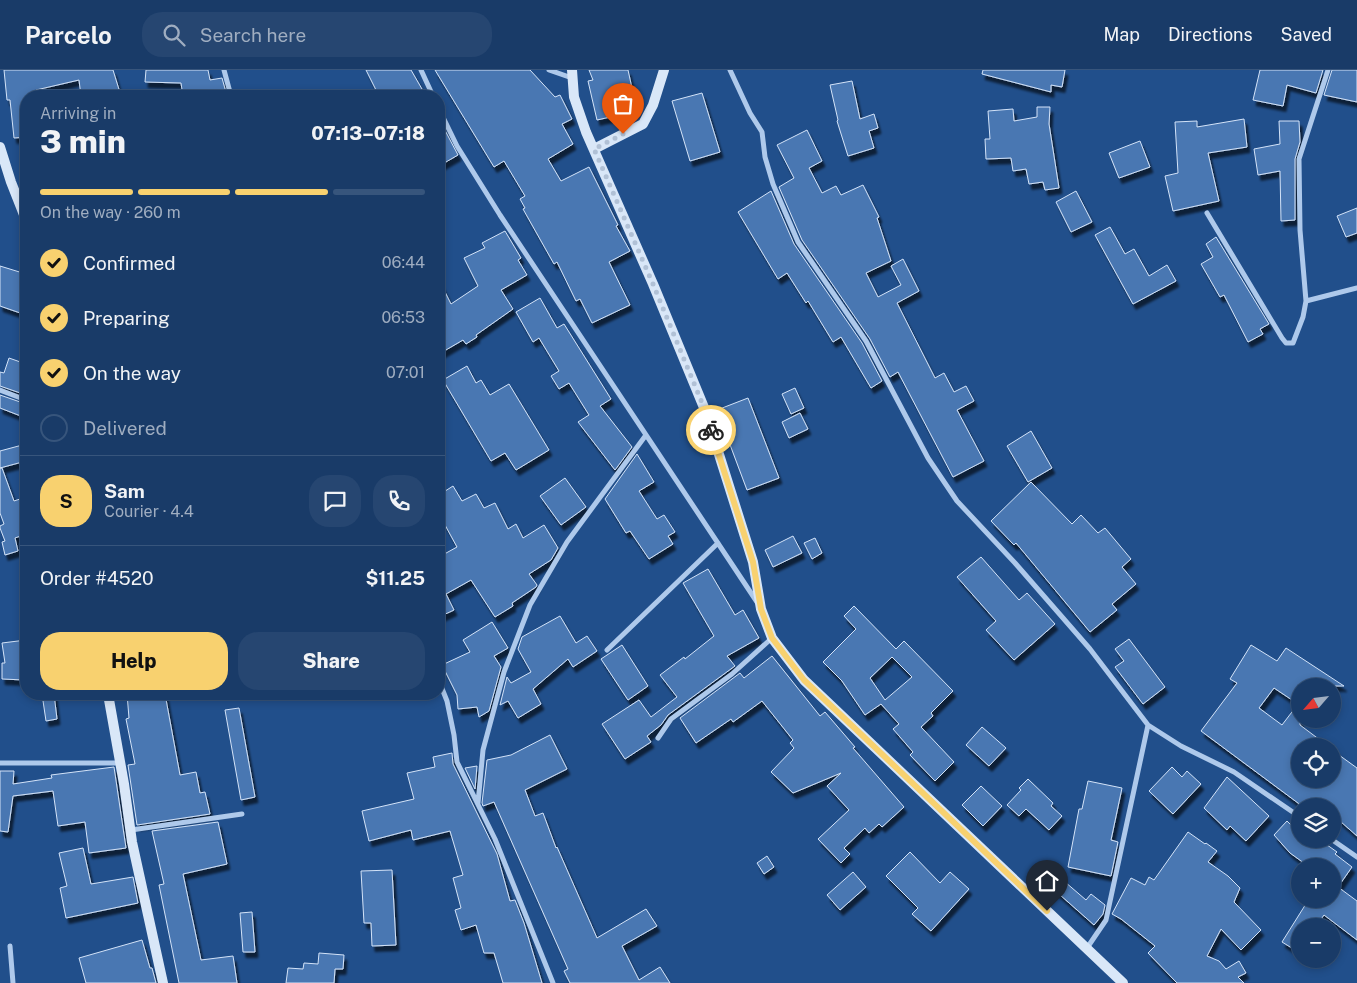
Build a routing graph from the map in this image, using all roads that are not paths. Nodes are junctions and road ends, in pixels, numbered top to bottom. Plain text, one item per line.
1 (224, 70) edge
2 (421, 70) edge
3 (549, 70) edge
4 (664, 70) edge
5 (730, 70) edge
6 (1328, 70) edge
7 (572, 74) edge
8 (230, 90) edge
9 (430, 90) edge
10 (445, 121) edge
11 (0, 147) edge
12 (594, 149) junction
13 (20, 205) edge
14 (1207, 213) dead end
15 (1357, 288) edge
16 (1306, 301) junction
17 (0, 390) edge
18 (20, 398) edge
19 (646, 434) junction
20 (718, 543) junction
21 (761, 609) junction
22 (772, 638) junction
23 (607, 650) dead end
24 (445, 696) edge
25 (109, 700) edge
26 (1148, 725) junction
27 (658, 738) dead end
28 (0, 763) edge
29 (120, 763) junction
30 (478, 803) junction
31 (1291, 811) edge
32 (242, 814) dead end
33 (131, 830) junction
34 (1341, 846) edge
35 (1357, 857) edge
36 (10, 946) dead end
37 (1087, 949) junction
38 (13, 983) edge
39 (163, 983) edge
40 (553, 983) edge
41 (1123, 983) edge

1 - 8 street
2 - 9 street
3 - 7 street
4 - 12 main road
5 - 26 street
6 - 16 street
7 - 12 main road
10 - 19 street
11 - 13 main road
12 - 21 main road
14 - 16 street
15 - 16 street
17 - 18 street
19 - 20 street
19 - 30 street
20 - 21 street
20 - 23 street
21 - 22 main road
22 - 27 street
22 - 37 main road
24 - 30 street
25 - 29 main road
26 - 31 street
26 - 37 street
28 - 29 street
29 - 33 main road
30 - 40 street
32 - 33 street
33 - 39 main road
34 - 35 street
36 - 38 street
37 - 41 main road

